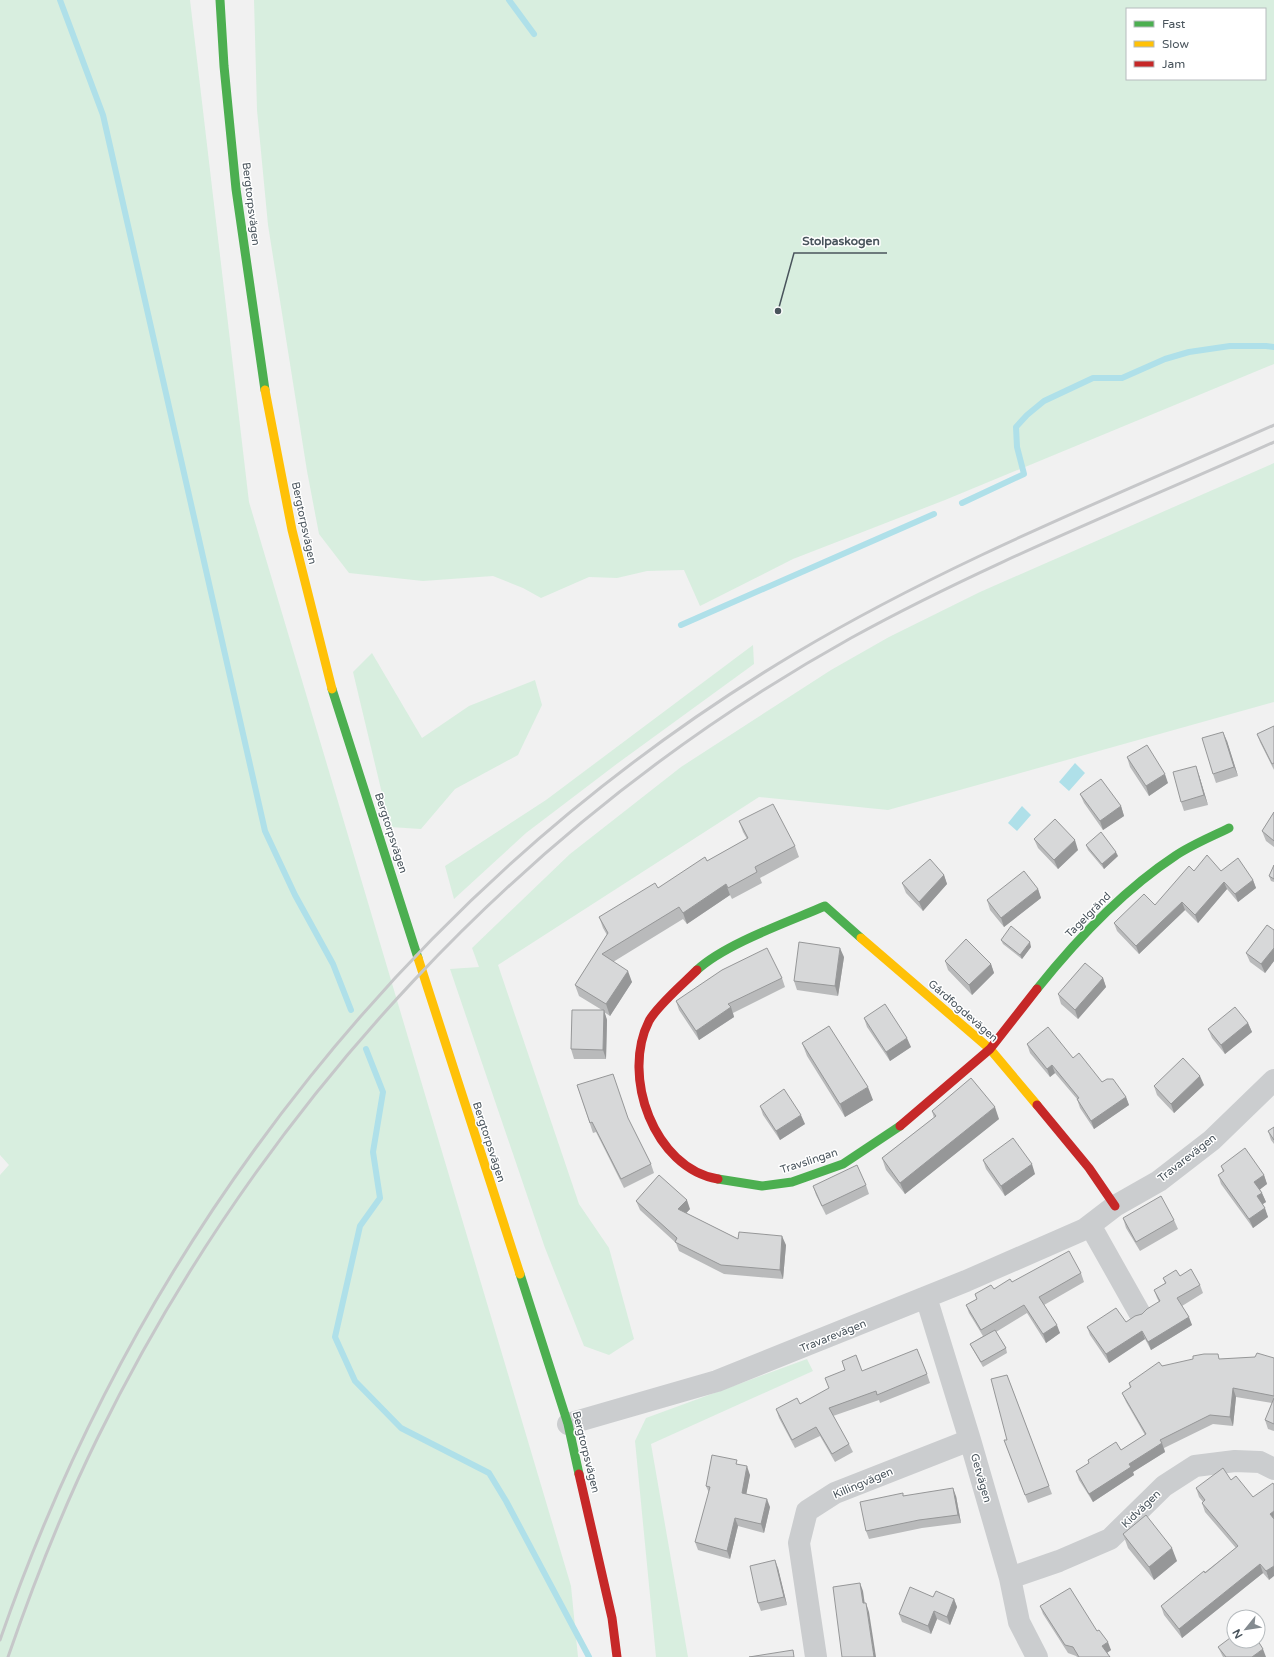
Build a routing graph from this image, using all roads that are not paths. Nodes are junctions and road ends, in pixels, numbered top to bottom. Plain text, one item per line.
1 (220, 0) edge
2 (1230, 828) dead end
3 (825, 906) joint
4 (990, 1049) junction
5 (1274, 1080) edge
6 (1114, 1206) junction
7 (1090, 1225) junction
8 (926, 1297) junction
9 (1139, 1312) dead end
10 (568, 1424) junction
11 (970, 1440) junction
12 (1274, 1469) edge
13 (1010, 1578) junction
14 (617, 1657) edge
15 (816, 1657) edge
16 (1037, 1657) edge

1 - 10 main road, Bergtorpsvägen
2 - 4 main road, Tagelgränd
3 - 4 main road, Gårdfogdevägen
3 - 4 main road, Travslingan
4 - 6 main road, Gårdfogdevägen
5 - 6 street, Travarevägen
6 - 7 street, Travarevägen
7 - 8 street, Travarevägen
7 - 9 street
8 - 10 street, Travarevägen
8 - 11 street, Getvägen
10 - 14 main road, Bergtorpsvägen
11 - 13 street, Getvägen
11 - 15 street, Killingvägen
12 - 13 street, Kidvägen
13 - 16 street, Getvägen

